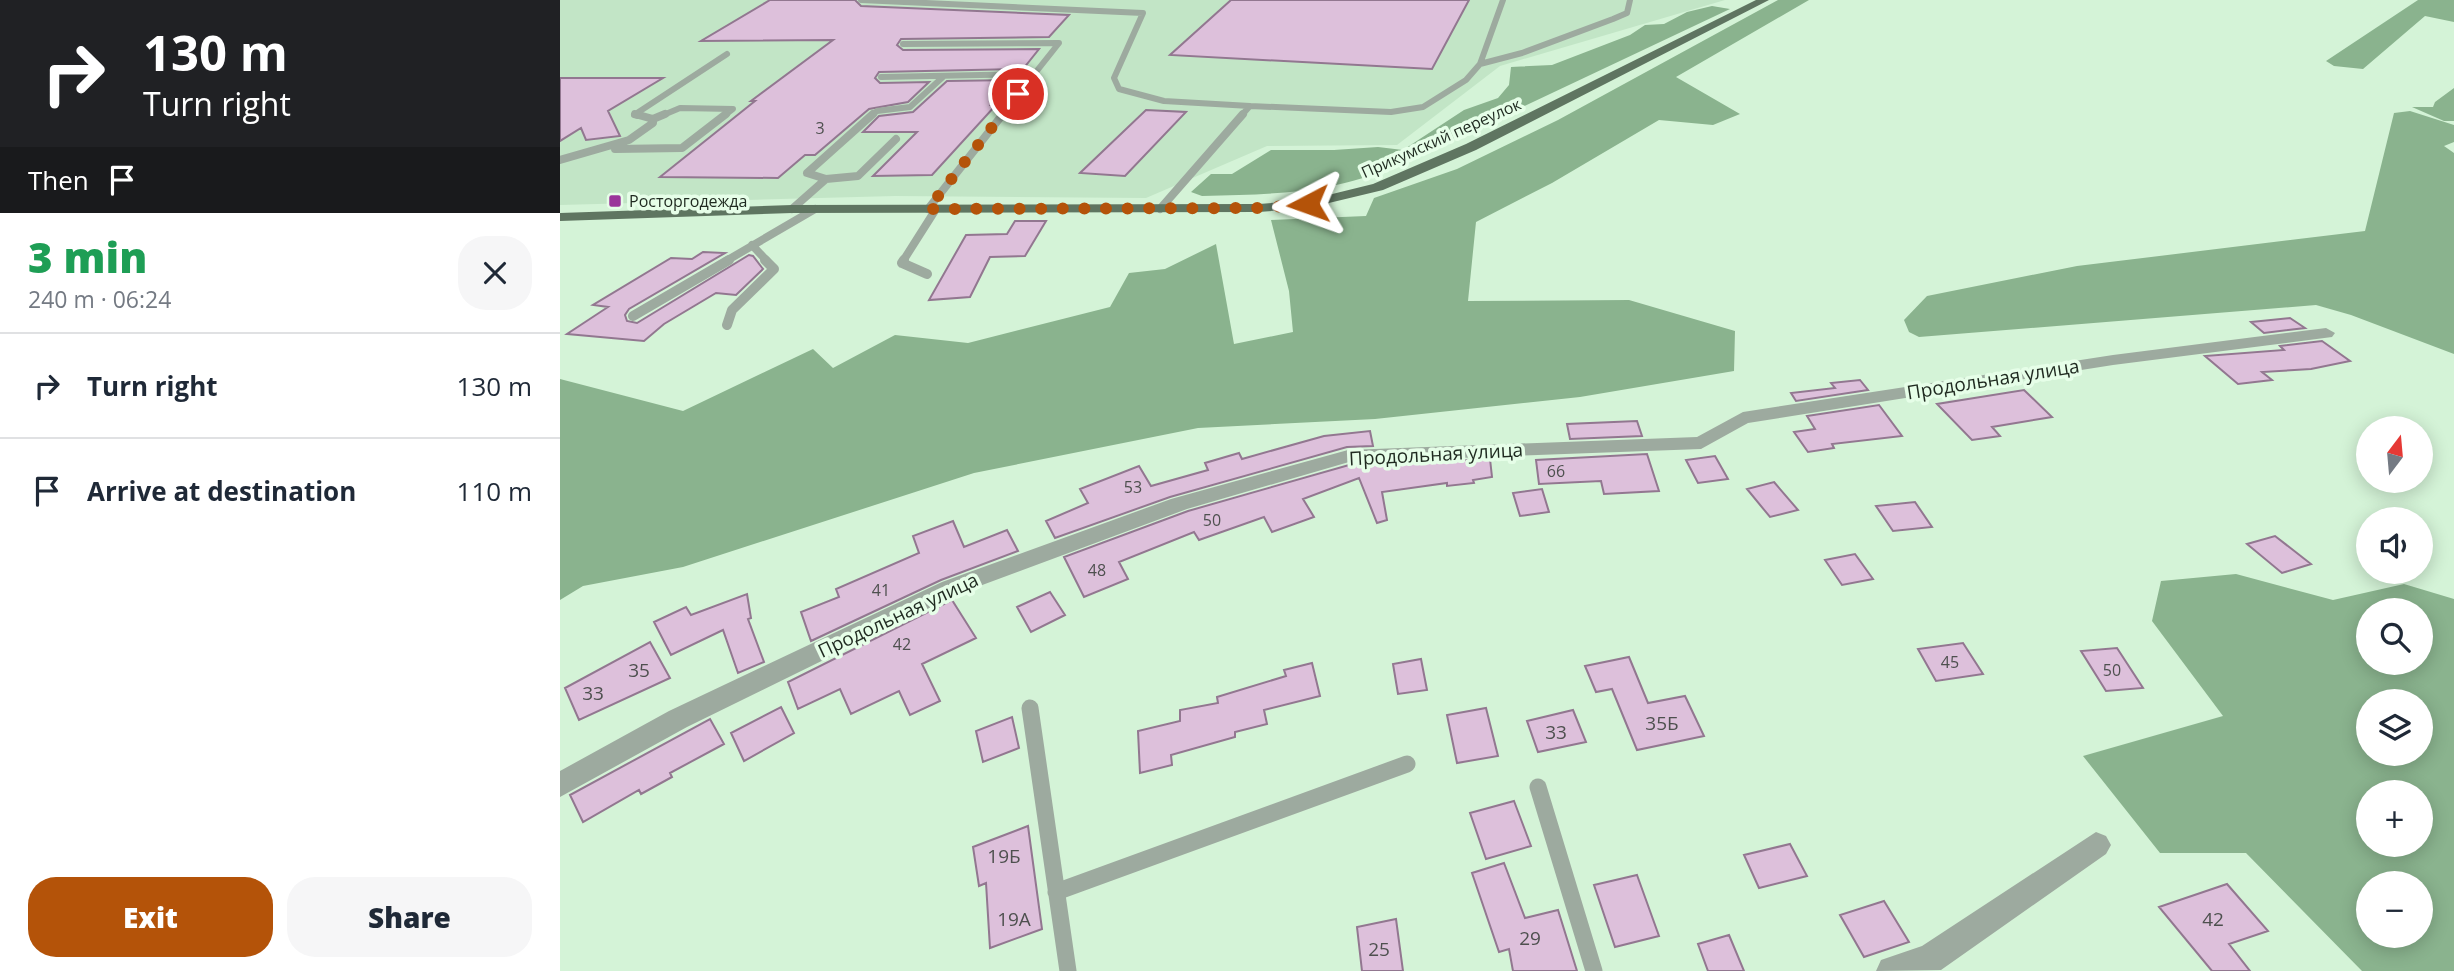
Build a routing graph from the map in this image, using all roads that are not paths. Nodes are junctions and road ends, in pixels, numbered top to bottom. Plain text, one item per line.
1 (861, 0) edge
2 (1032, 0) edge
3 (1503, 0) edge
4 (1630, 0) edge
5 (1764, 0) edge
6 (1021, 7) junction
7 (903, 44) dead end
8 (727, 54) dead end
9 (1480, 64) junction
10 (1034, 74) junction
11 (944, 76) junction
12 (881, 77) dead end
13 (1250, 106) junction
14 (653, 119) junction
15 (897, 139) dead end
16 (598, 149) junction
17 (560, 160) edge
18 (826, 179) junction
19 (792, 209) junction
20 (815, 209) junction
21 (932, 209) junction
22 (1160, 209) junction
23 (560, 217) edge
24 (752, 246) junction
25 (927, 274) dead end
26 (633, 316) dead end
27 (727, 325) dead end
28 (2326, 333) dead end
29 (1030, 708) dead end
30 (1407, 764) dead end
31 (560, 785) edge
32 (1538, 787) dead end
33 (2096, 845) dead end
34 (1056, 891) junction
35 (1068, 971) edge
36 (1594, 971) edge
37 (1892, 971) edge

1 - 6 lane
2 - 6 lane
3 - 9 lane
4 - 9 lane
5 - 22 main road, Прикумский переулок
6 - 13 lane
7 - 10 lane
8 - 14 lane
9 - 13 lane
10 - 11 lane
10 - 21 lane
11 - 12 lane
11 - 18 lane
13 - 22 lane
14 - 16 lane
14 - 16 lane
15 - 18 lane
16 - 17 lane
18 - 19 lane
19 - 20 main road, Прикумский переулок
19 - 23 main road, Прикумский переулок
20 - 21 main road, Прикумский переулок
20 - 24 lane
21 - 22 main road, Прикумский переулок
21 - 25 lane
24 - 26 lane
24 - 27 lane
28 - 31 street, Продольная улица
29 - 34 lane
30 - 34 lane
32 - 36 lane
33 - 37 street
34 - 35 lane

